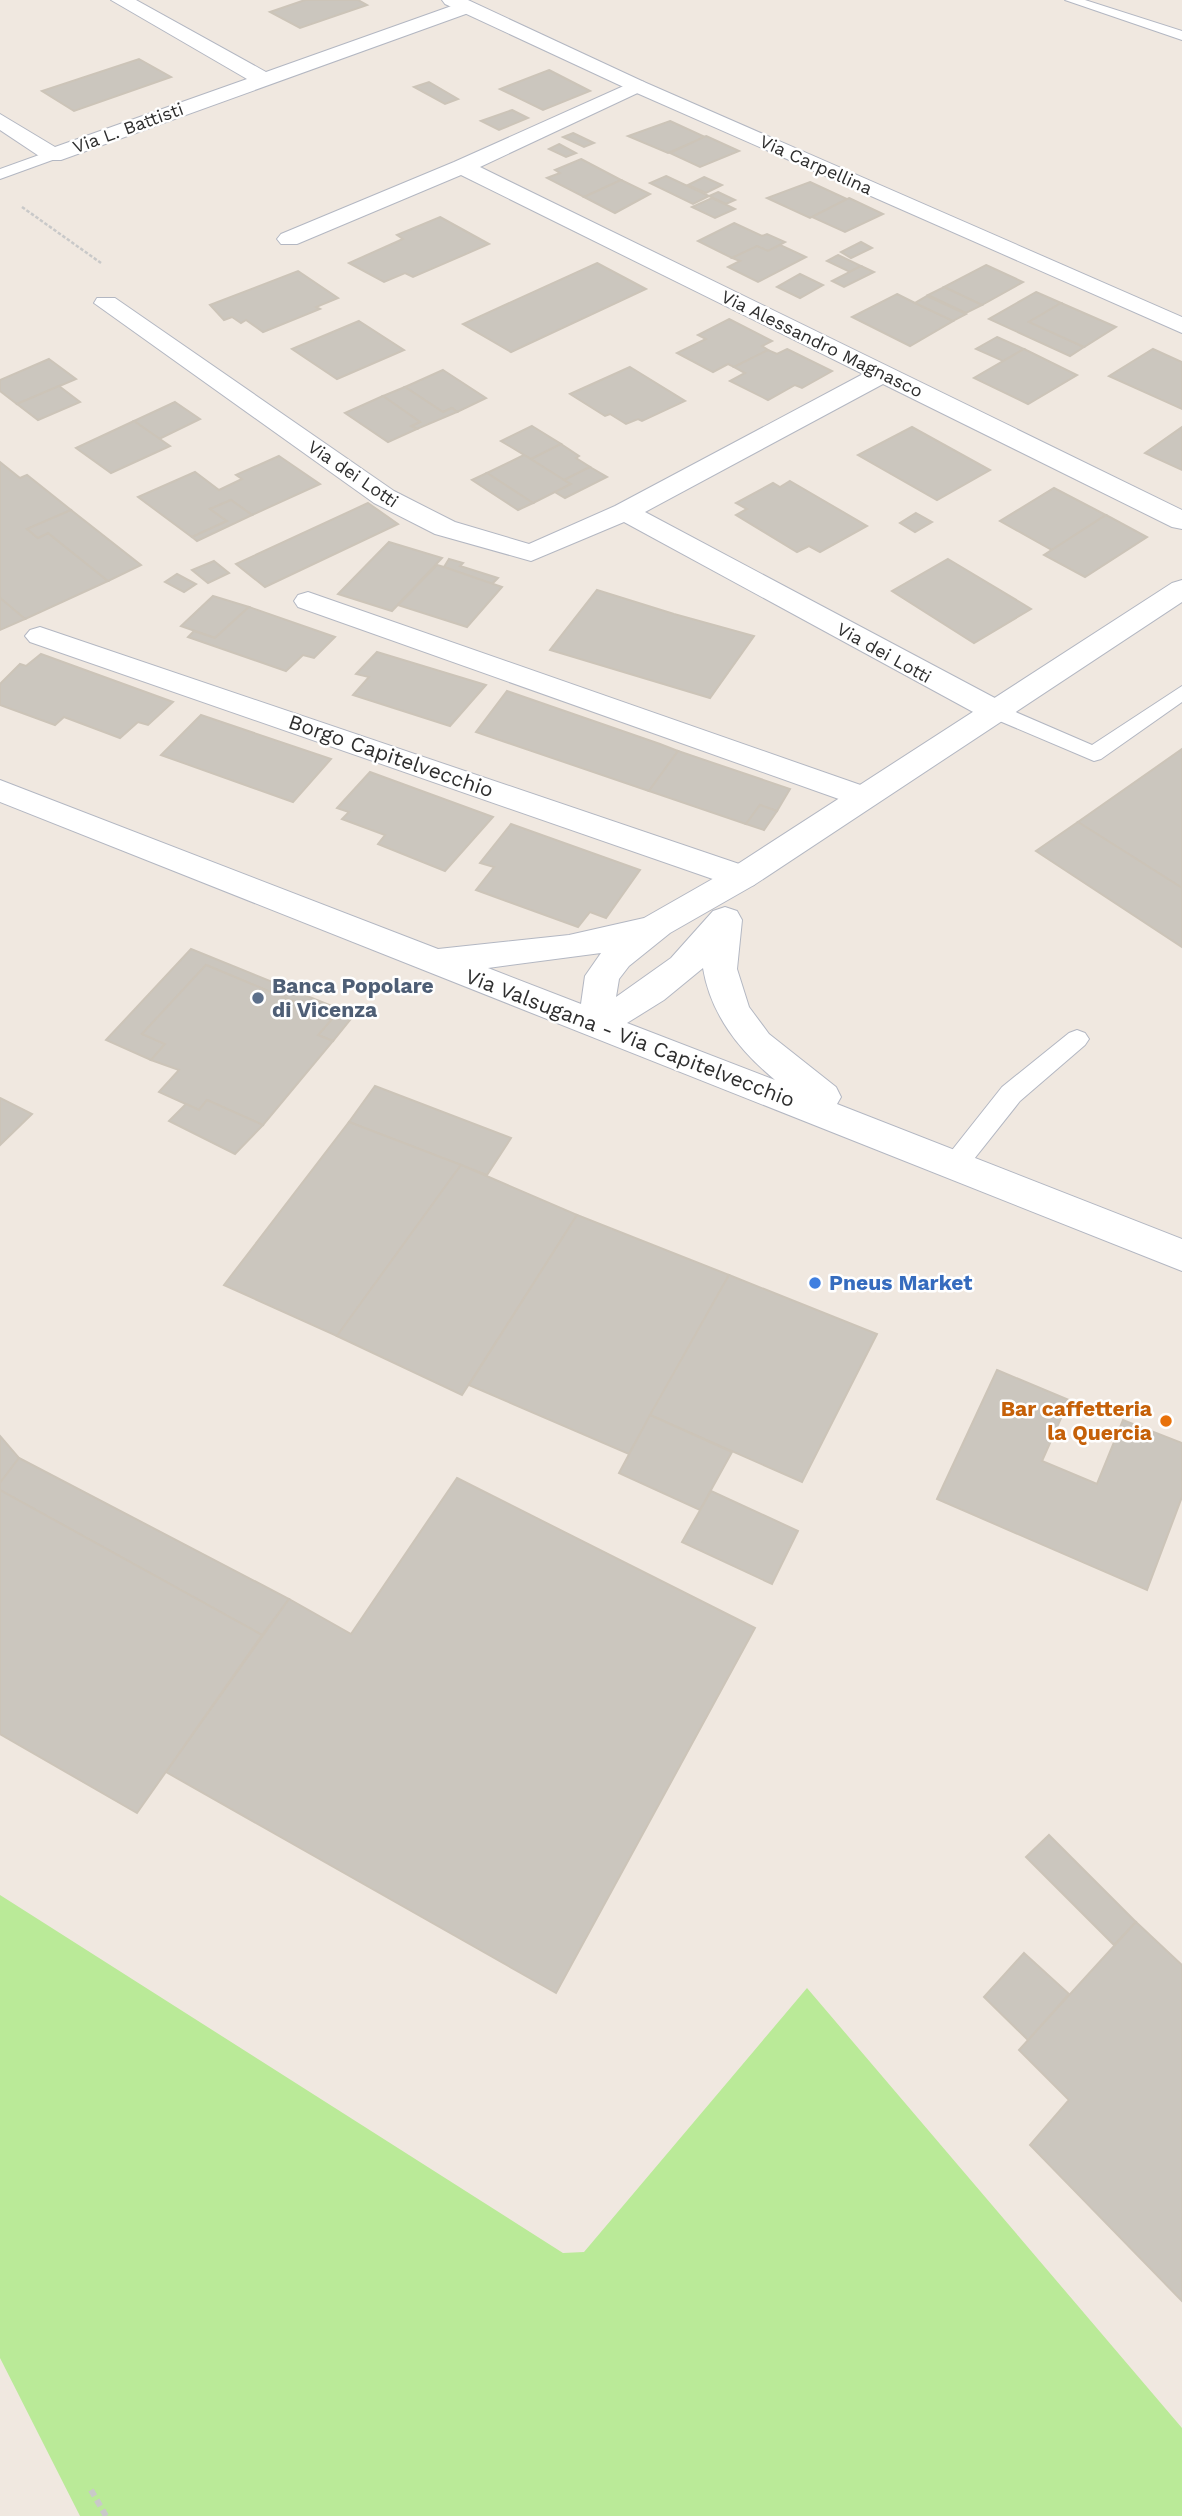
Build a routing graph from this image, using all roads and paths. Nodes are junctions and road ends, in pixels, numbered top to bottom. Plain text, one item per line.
1 (121, 0) edge
2 (1072, 0) edge
3 (459, 3) edge
4 (1182, 36) edge
5 (263, 79) junction
6 (637, 86) junction
7 (0, 120) edge
8 (53, 155) junction
9 (462, 167) junction
10 (0, 174) edge
11 (16, 202) dead end
12 (289, 239) dead end
13 (106, 303) joint
14 (1182, 326) edge
15 (882, 374) junction
16 (625, 512) junction
17 (1182, 521) edge
18 (1182, 589) edge
19 (308, 601) dead end
20 (40, 636) dead end
21 (1182, 692) edge
22 (997, 712) junction
23 (0, 790) edge
24 (861, 796) junction
25 (742, 877) junction
26 (725, 919) junction
27 (658, 925) junction
28 (432, 960) junction
29 (598, 1024) junction
30 (1077, 1040) dead end
31 (873, 1133) junction
32 (954, 1166) junction
33 (1182, 1255) edge
34 (91, 2490) dead end
35 (106, 2516) edge

1 - 5 street
2 - 4 lane
3 - 5 street, Via L. Battisti
3 - 6 street, Via Carpellina
5 - 8 street, Via L. Battisti
6 - 9 street
6 - 14 street, Via Carpellina
7 - 8 street, Via L. Battisti
8 - 10 lane
9 - 12 street
9 - 15 street, Via Alessandro Magnasco
11 - 13 path
13 - 16 street, Via dei Lotti
15 - 16 street, Via dei Lotti
15 - 17 street, Via Alessandro Magnasco
16 - 22 street, Via dei Lotti
18 - 22 street
19 - 24 street
20 - 25 street, Borgo Capitelvecchio
21 - 22 lane
22 - 24 street
23 - 28 street, Via Valsugana - Via Capitelvecchio
24 - 25 street
25 - 26 street
25 - 27 street
26 - 29 street
26 - 31 street
27 - 28 street
27 - 29 street
28 - 29 street, Via Valsugana - Via Capitelvecchio
29 - 31 street, Via Valsugana - Via Capitelvecchio
30 - 32 lane
31 - 32 street, Via Valsugana - Via Capitelvecchio
32 - 33 street, Via Valsugana - Via Capitelvecchio
34 - 35 path

